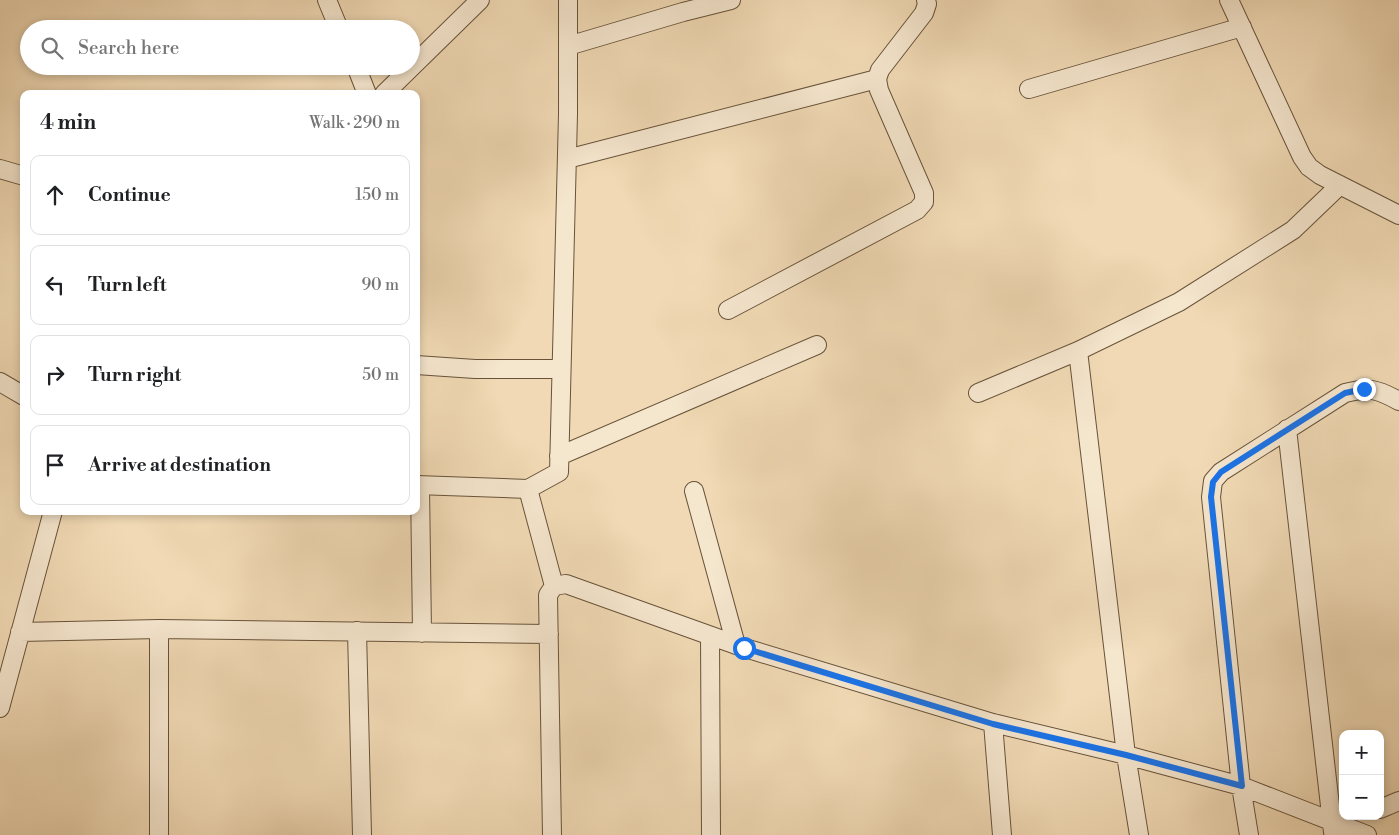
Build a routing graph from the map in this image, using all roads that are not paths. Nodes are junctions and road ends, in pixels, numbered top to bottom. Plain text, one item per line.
1 (327, 0) edge
2 (568, 0) edge
3 (731, 0) edge
4 (1229, 0) edge
5 (930, 1) edge
6 (474, 3) edge
7 (335, 20) edge
8 (1242, 27) junction
9 (568, 46) junction
10 (420, 58) edge
11 (360, 75) edge
12 (403, 75) edge
13 (877, 79) junction
14 (1029, 89) dead end
15 (366, 90) edge
16 (388, 90) edge
17 (567, 160) junction
18 (0, 169) edge
19 (20, 175) edge
20 (1340, 185) junction
21 (1399, 215) edge
22 (728, 310) dead end
23 (817, 345) dead end
24 (1078, 352) junction
25 (420, 365) edge
26 (561, 368) junction
27 (0, 382) edge
28 (978, 393) dead end
29 (20, 394) edge
30 (1399, 401) edge
31 (1287, 429) junction
32 (559, 456) junction
33 (420, 485) edge
34 (528, 489) junction
35 (694, 491) dead end
36 (52, 515) edge
37 (419, 515) edge
38 (554, 586) junction
39 (159, 629) junction
40 (20, 632) junction
41 (357, 632) junction
42 (422, 633) junction
43 (549, 634) junction
44 (710, 636) junction
45 (736, 645) junction
46 (0, 708) edge
47 (993, 724) junction
48 (1126, 755) junction
49 (1242, 786) junction
50 (1399, 801) edge
51 (1384, 807) edge
52 (1353, 820) edge
53 (1336, 827) edge
54 (159, 835) edge
55 (362, 835) edge
56 (552, 835) edge
57 (711, 835) edge
58 (1002, 835) edge
59 (1139, 835) edge
60 (1249, 835) edge
61 (1367, 835) edge

1 - 7 street
2 - 9 street
3 - 9 street
4 - 8 street
5 - 13 street
6 - 10 street
8 - 14 street
8 - 20 street
9 - 17 street
11 - 15 street
12 - 16 street
13 - 17 street
13 - 22 street
17 - 26 street
18 - 19 street
20 - 21 street
20 - 24 street
23 - 32 street
24 - 28 street
24 - 48 street
25 - 26 street
26 - 32 street
27 - 29 street
30 - 31 street
31 - 49 street
31 - 53 street
32 - 34 street
33 - 34 street
34 - 38 street
35 - 45 street
36 - 40 street
37 - 42 street
38 - 43 street
38 - 44 street
39 - 40 street
39 - 41 street
39 - 54 street
40 - 46 street
41 - 42 street
41 - 55 street
42 - 43 street
43 - 56 street
44 - 45 street
44 - 57 street
45 - 47 street
47 - 48 street
47 - 58 street
48 - 49 street
48 - 59 street
49 - 53 street
49 - 60 street
50 - 51 street
52 - 53 street
53 - 61 street

